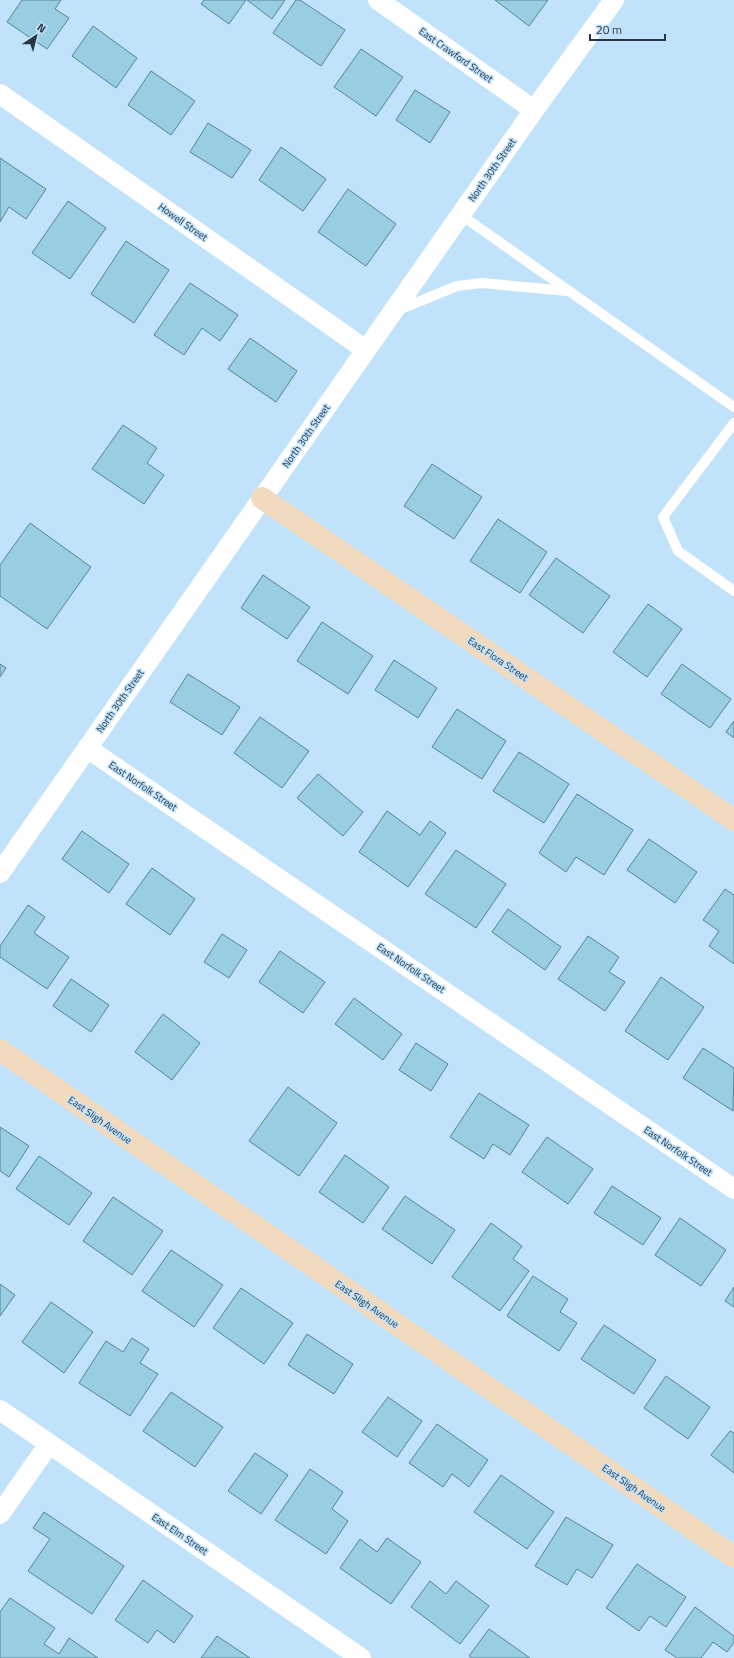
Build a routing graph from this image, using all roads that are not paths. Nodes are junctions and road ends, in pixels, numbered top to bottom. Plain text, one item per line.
1 (378, 0) edge
2 (614, 0) edge
3 (0, 94) edge
4 (534, 110) junction
5 (461, 215) junction
6 (568, 291) junction
7 (392, 312) junction
8 (366, 350) junction
9 (734, 407) edge
10 (734, 423) edge
11 (262, 498) junction
12 (734, 591) edge
13 (87, 748) junction
14 (734, 820) edge
15 (0, 873) edge
16 (0, 1050) edge
17 (734, 1189) edge
18 (0, 1410) edge
19 (49, 1444) junction
20 (0, 1514) edge
21 (734, 1557) edge
22 (359, 1658) edge

1 - 4 street, East Crawford Street
2 - 4 street, North 30th Street
3 - 8 street, Howell Street
4 - 5 street, North 30th Street
5 - 6 lane
5 - 7 street, North 30th Street
6 - 7 lane
6 - 9 lane
7 - 8 street, North 30th Street
8 - 11 street, North 30th Street
10 - 12 lane
11 - 13 street, North 30th Street
11 - 14 street, East Flora Street
13 - 15 street, North 30th Street
13 - 17 street, East Norfolk Street
16 - 21 street, East Sligh Avenue
18 - 19 street, East Elm Street
19 - 20 street
19 - 22 street, East Elm Street

